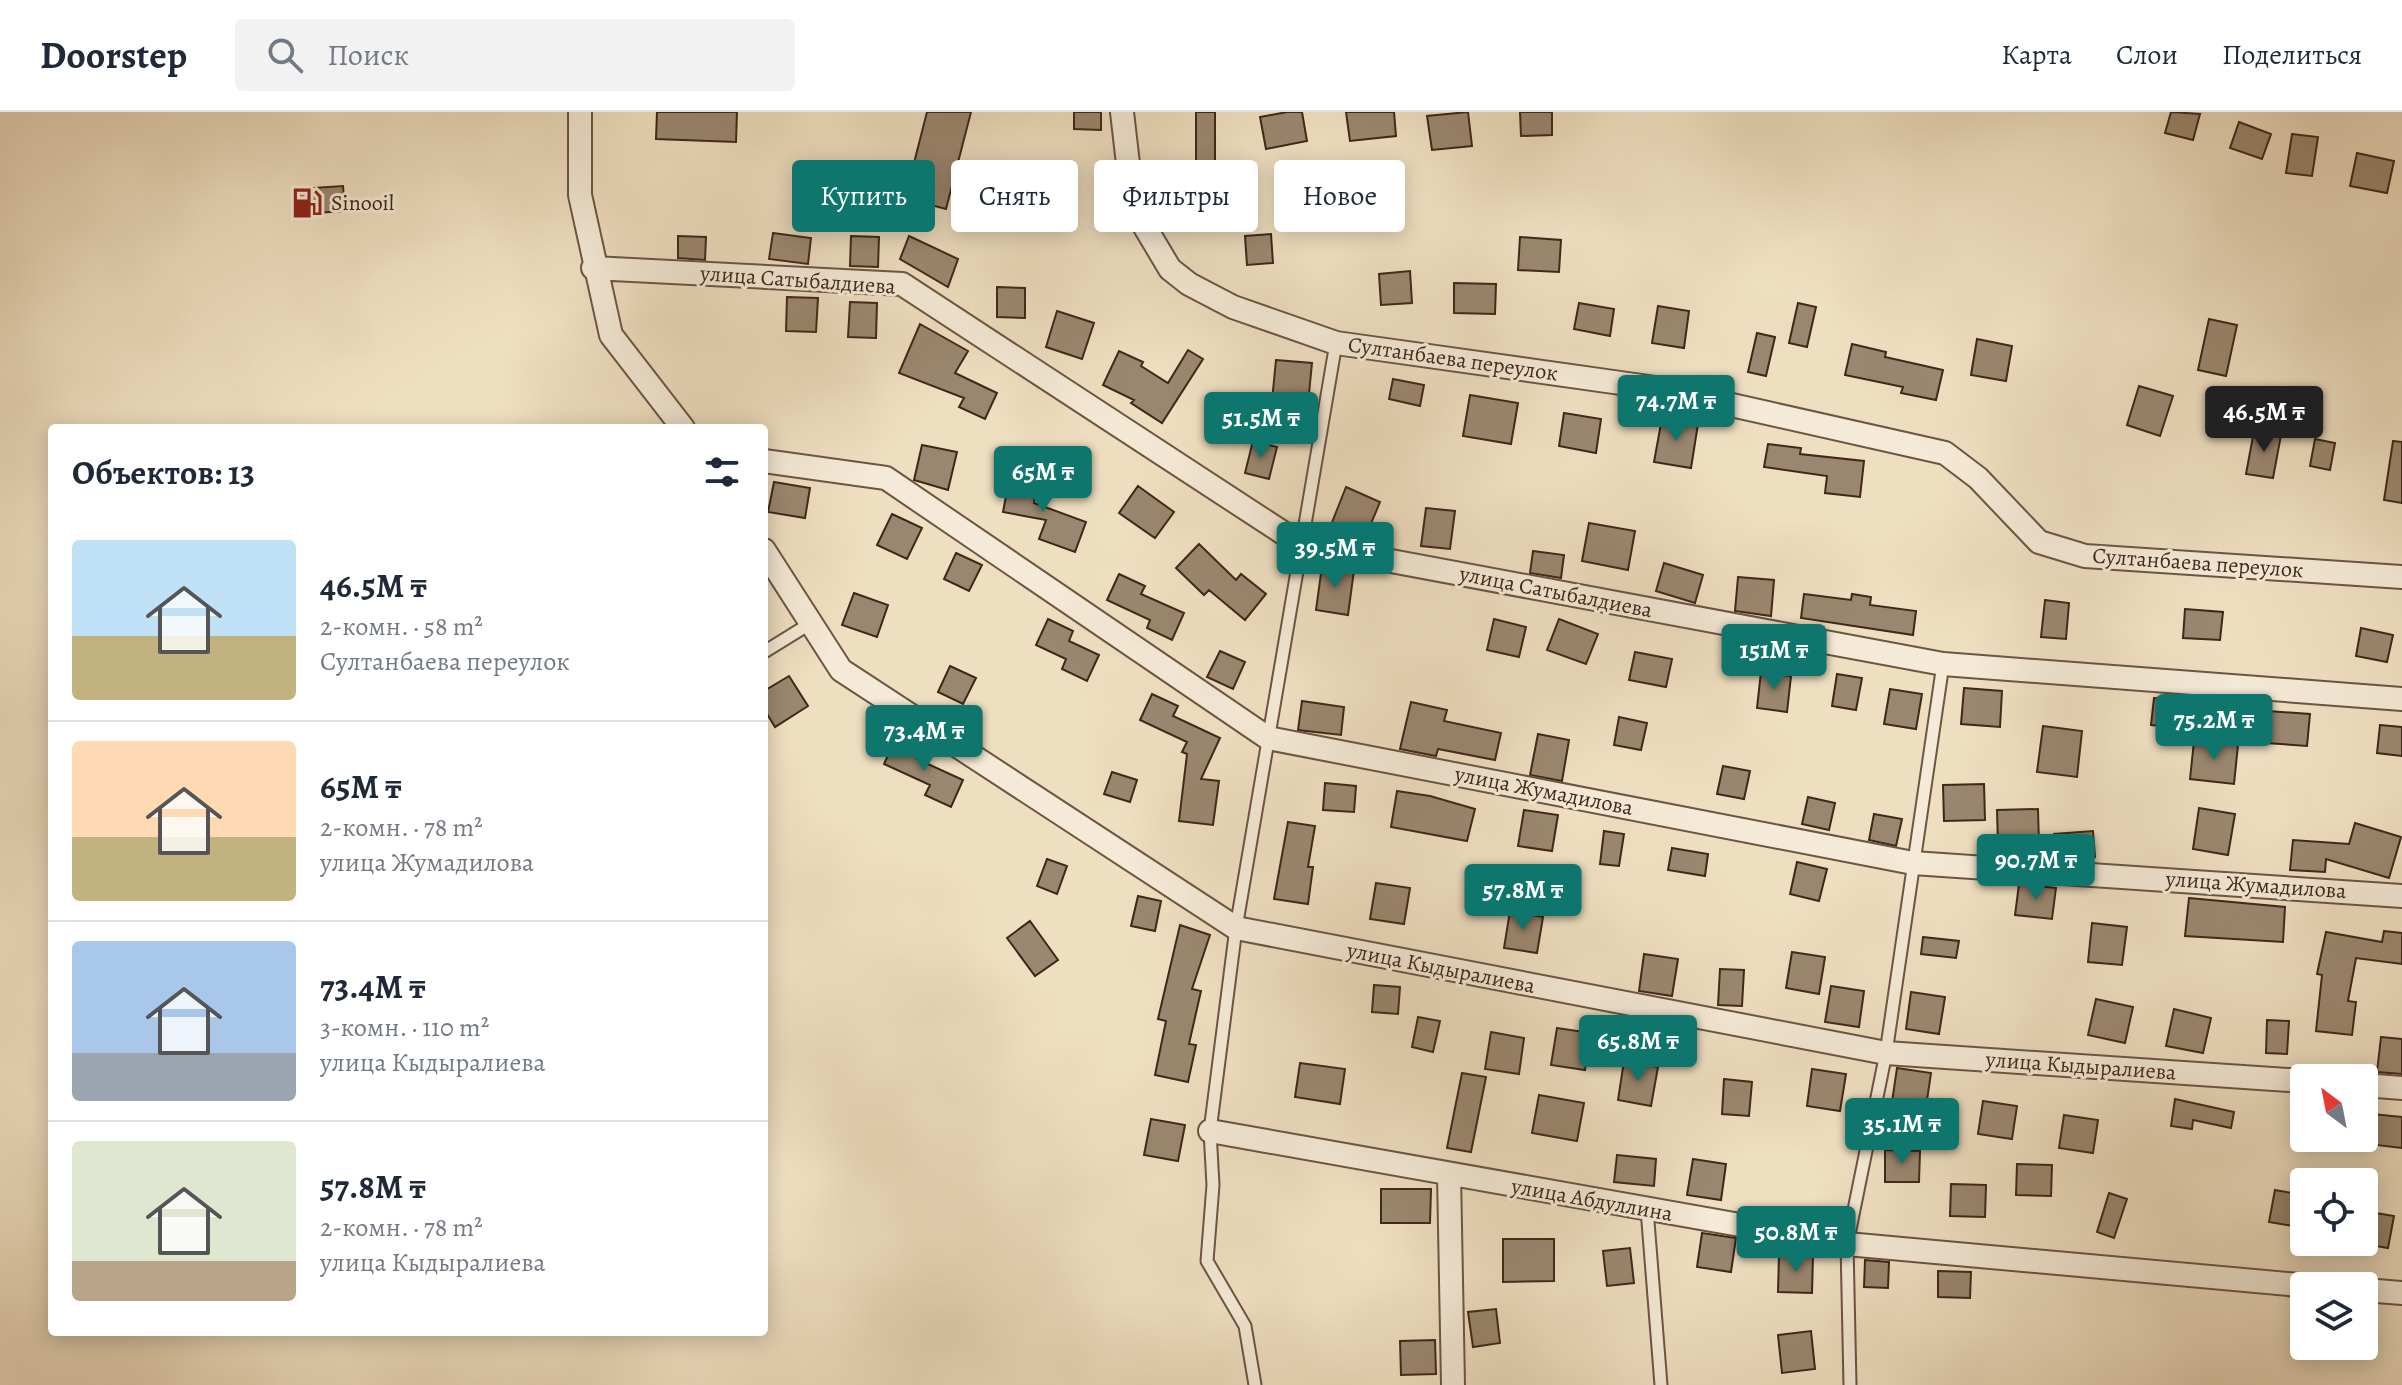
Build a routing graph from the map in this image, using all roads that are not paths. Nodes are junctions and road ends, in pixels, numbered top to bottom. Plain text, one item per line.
1 (580, 112) edge
2 (1122, 112) edge
3 (593, 268) junction
4 (1336, 343) junction
5 (680, 424) edge
6 (768, 462) edge
7 (1300, 544) junction
8 (768, 559) edge
9 (2402, 577) edge
10 (811, 623) junction
11 (768, 650) edge
12 (1943, 664) junction
13 (2402, 699) edge
14 (1268, 738) junction
15 (1913, 863) junction
16 (2402, 896) edge
17 (1236, 928) junction
18 (1886, 1053) junction
19 (2290, 1080) edge
20 (2378, 1086) edge
21 (2402, 1088) edge
22 (1210, 1131) junction
23 (1449, 1174) junction
24 (1647, 1209) junction
25 (1847, 1244) junction
26 (2290, 1284) edge
27 (2378, 1291) edge
28 (2402, 1293) edge
29 (1255, 1385) edge
30 (1453, 1385) edge
31 (1661, 1385) edge
32 (1850, 1385) edge

1 - 3 street
2 - 4 street, Султанбаева переулок
3 - 5 street
3 - 7 street, улица Сатыбалдиева
4 - 7 lane
4 - 9 street, Султанбаева переулок
6 - 14 street, улица Жумадилова
7 - 12 street, улица Сатыбалдиева
7 - 14 lane
8 - 10 street, улица Кыдыралиева
10 - 11 lane
10 - 17 street, улица Кыдыралиева
12 - 13 street, улица Сатыбалдиева
12 - 15 lane
14 - 15 street, улица Жумадилова
14 - 17 lane
15 - 16 street, улица Жумадилова
15 - 18 lane
17 - 18 street, улица Кыдыралиева
17 - 22 lane
18 - 19 street, улица Кыдыралиева
18 - 25 lane
20 - 21 street
22 - 23 street, улица Абдуллина
22 - 29 lane
23 - 24 street, улица Абдуллина
23 - 30 street
24 - 25 street, улица Абдуллина
24 - 31 lane
25 - 26 street, улица Абдуллина
25 - 32 lane
27 - 28 street

